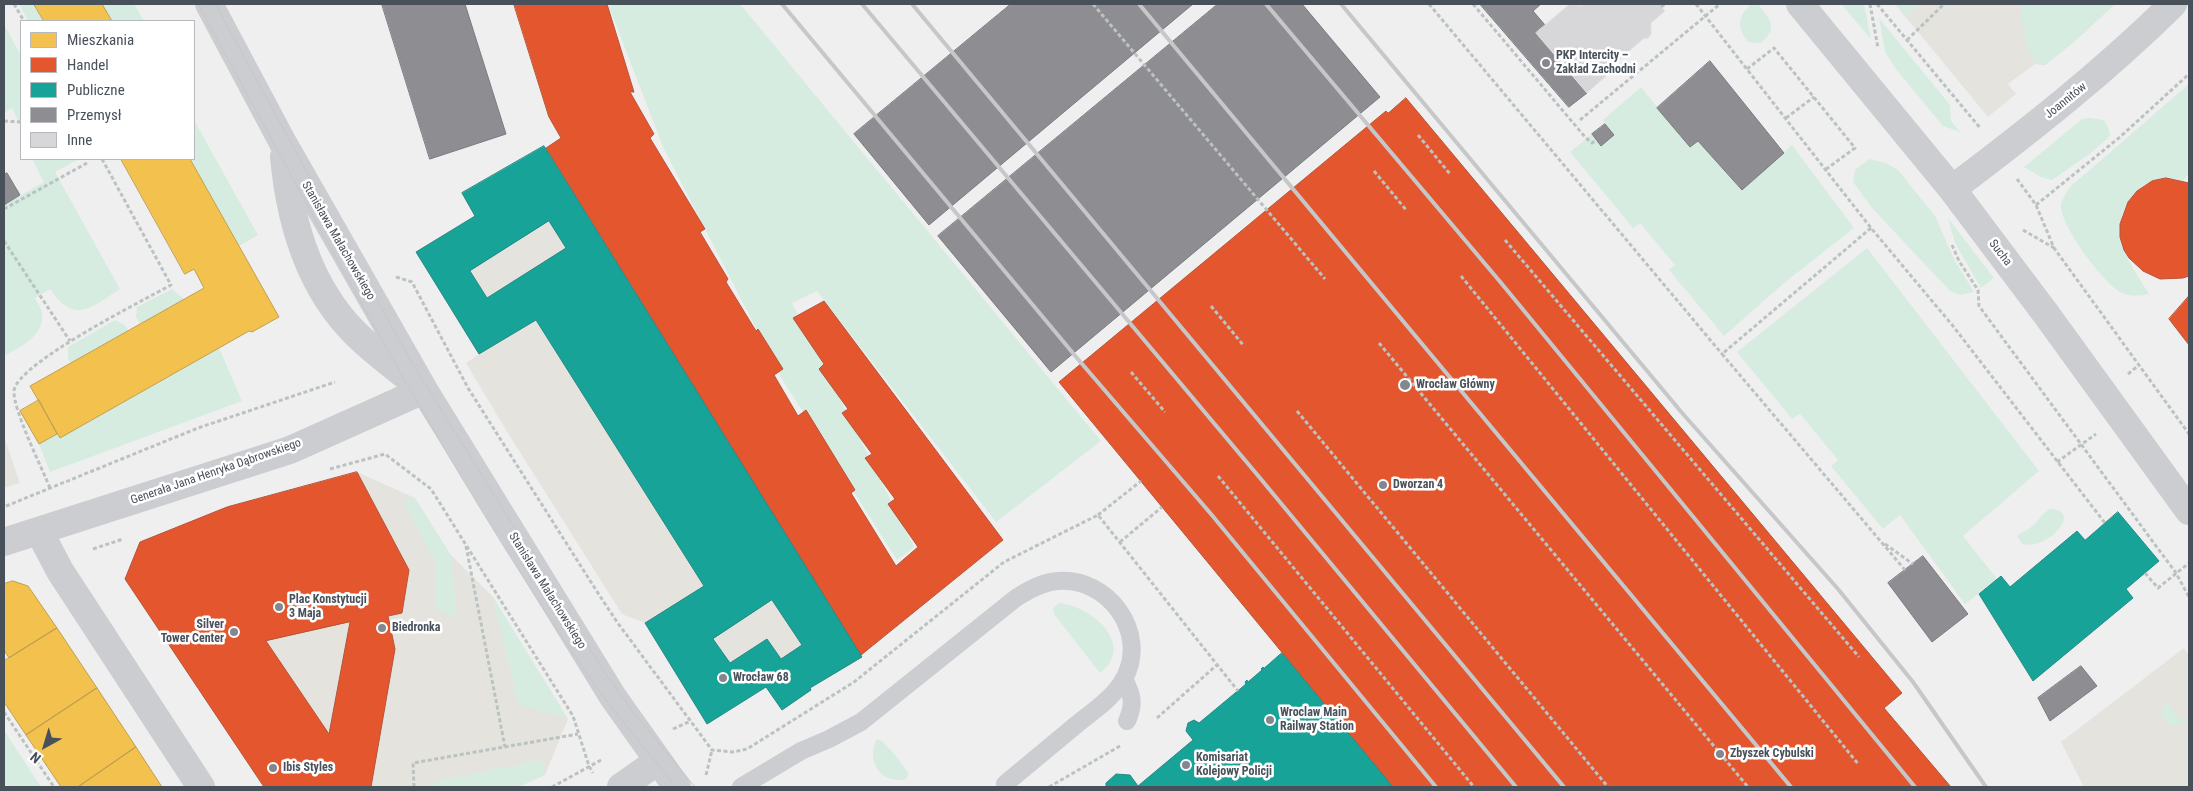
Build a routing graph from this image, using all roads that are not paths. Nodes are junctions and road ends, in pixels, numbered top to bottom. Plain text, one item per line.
1 (209, 4) edge
2 (1800, 4) edge
3 (2173, 4) edge
4 (283, 143) junction
5 (1952, 189) junction
6 (424, 390) junction
7 (2189, 511) edge
8 (39, 531) junction
9 (4, 542) edge
10 (1124, 679) junction
11 (1127, 720) dead end
12 (658, 761) junction
13 (1005, 784) dead end
14 (201, 787) edge
15 (621, 787) edge
16 (677, 787) edge
17 (742, 787) edge

1 - 4 street, Stanisława Małachowskiego
2 - 5 street, Sucha
3 - 5 street, Joannitów
4 - 6 street, Stanisława Małachowskiego
4 - 6 street, Stanisława Małachowskiego
5 - 7 street, Sucha
6 - 8 street, Generała Jana Henryka Dąbrowskiego
6 - 12 street, Stanisława Małachowskiego
8 - 9 street, Generała Jana Henryka Dąbrowskiego
8 - 14 street
10 - 11 lane
10 - 13 lane
10 - 17 lane
12 - 15 street
12 - 16 street, Stanisława Małachowskiego

